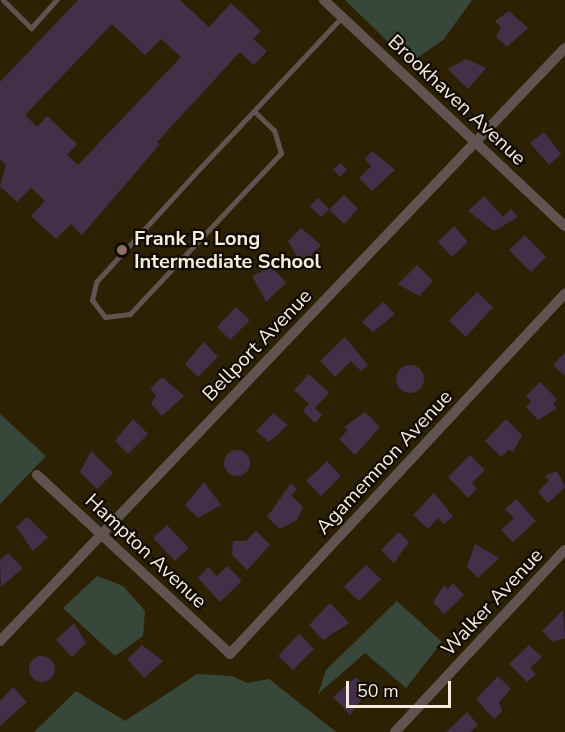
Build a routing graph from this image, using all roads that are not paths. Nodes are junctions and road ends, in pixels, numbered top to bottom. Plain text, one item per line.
1 (3, 0) edge
2 (56, 0) edge
3 (324, 0) edge
4 (342, 17) junction
5 (565, 48) edge
6 (254, 111) junction
7 (476, 142) junction
8 (565, 226) edge
9 (565, 293) edge
10 (37, 475) dead end
11 (101, 533) junction
12 (565, 550) edge
13 (0, 641) edge
14 (230, 654) joint
15 (395, 732) edge

1 - 2 lane
3 - 4 street, Brookhaven Avenue
4 - 6 lane
4 - 7 street, Brookhaven Avenue
5 - 7 street, Bellport Avenue
6 - 6 lane
7 - 8 street, Brookhaven Avenue
7 - 11 street, Bellport Avenue
9 - 14 street, Agamemnon Avenue
10 - 11 street, Hampton Avenue
11 - 13 street, Bellport Avenue
11 - 14 street, Hampton Avenue
12 - 15 street, Walker Avenue

